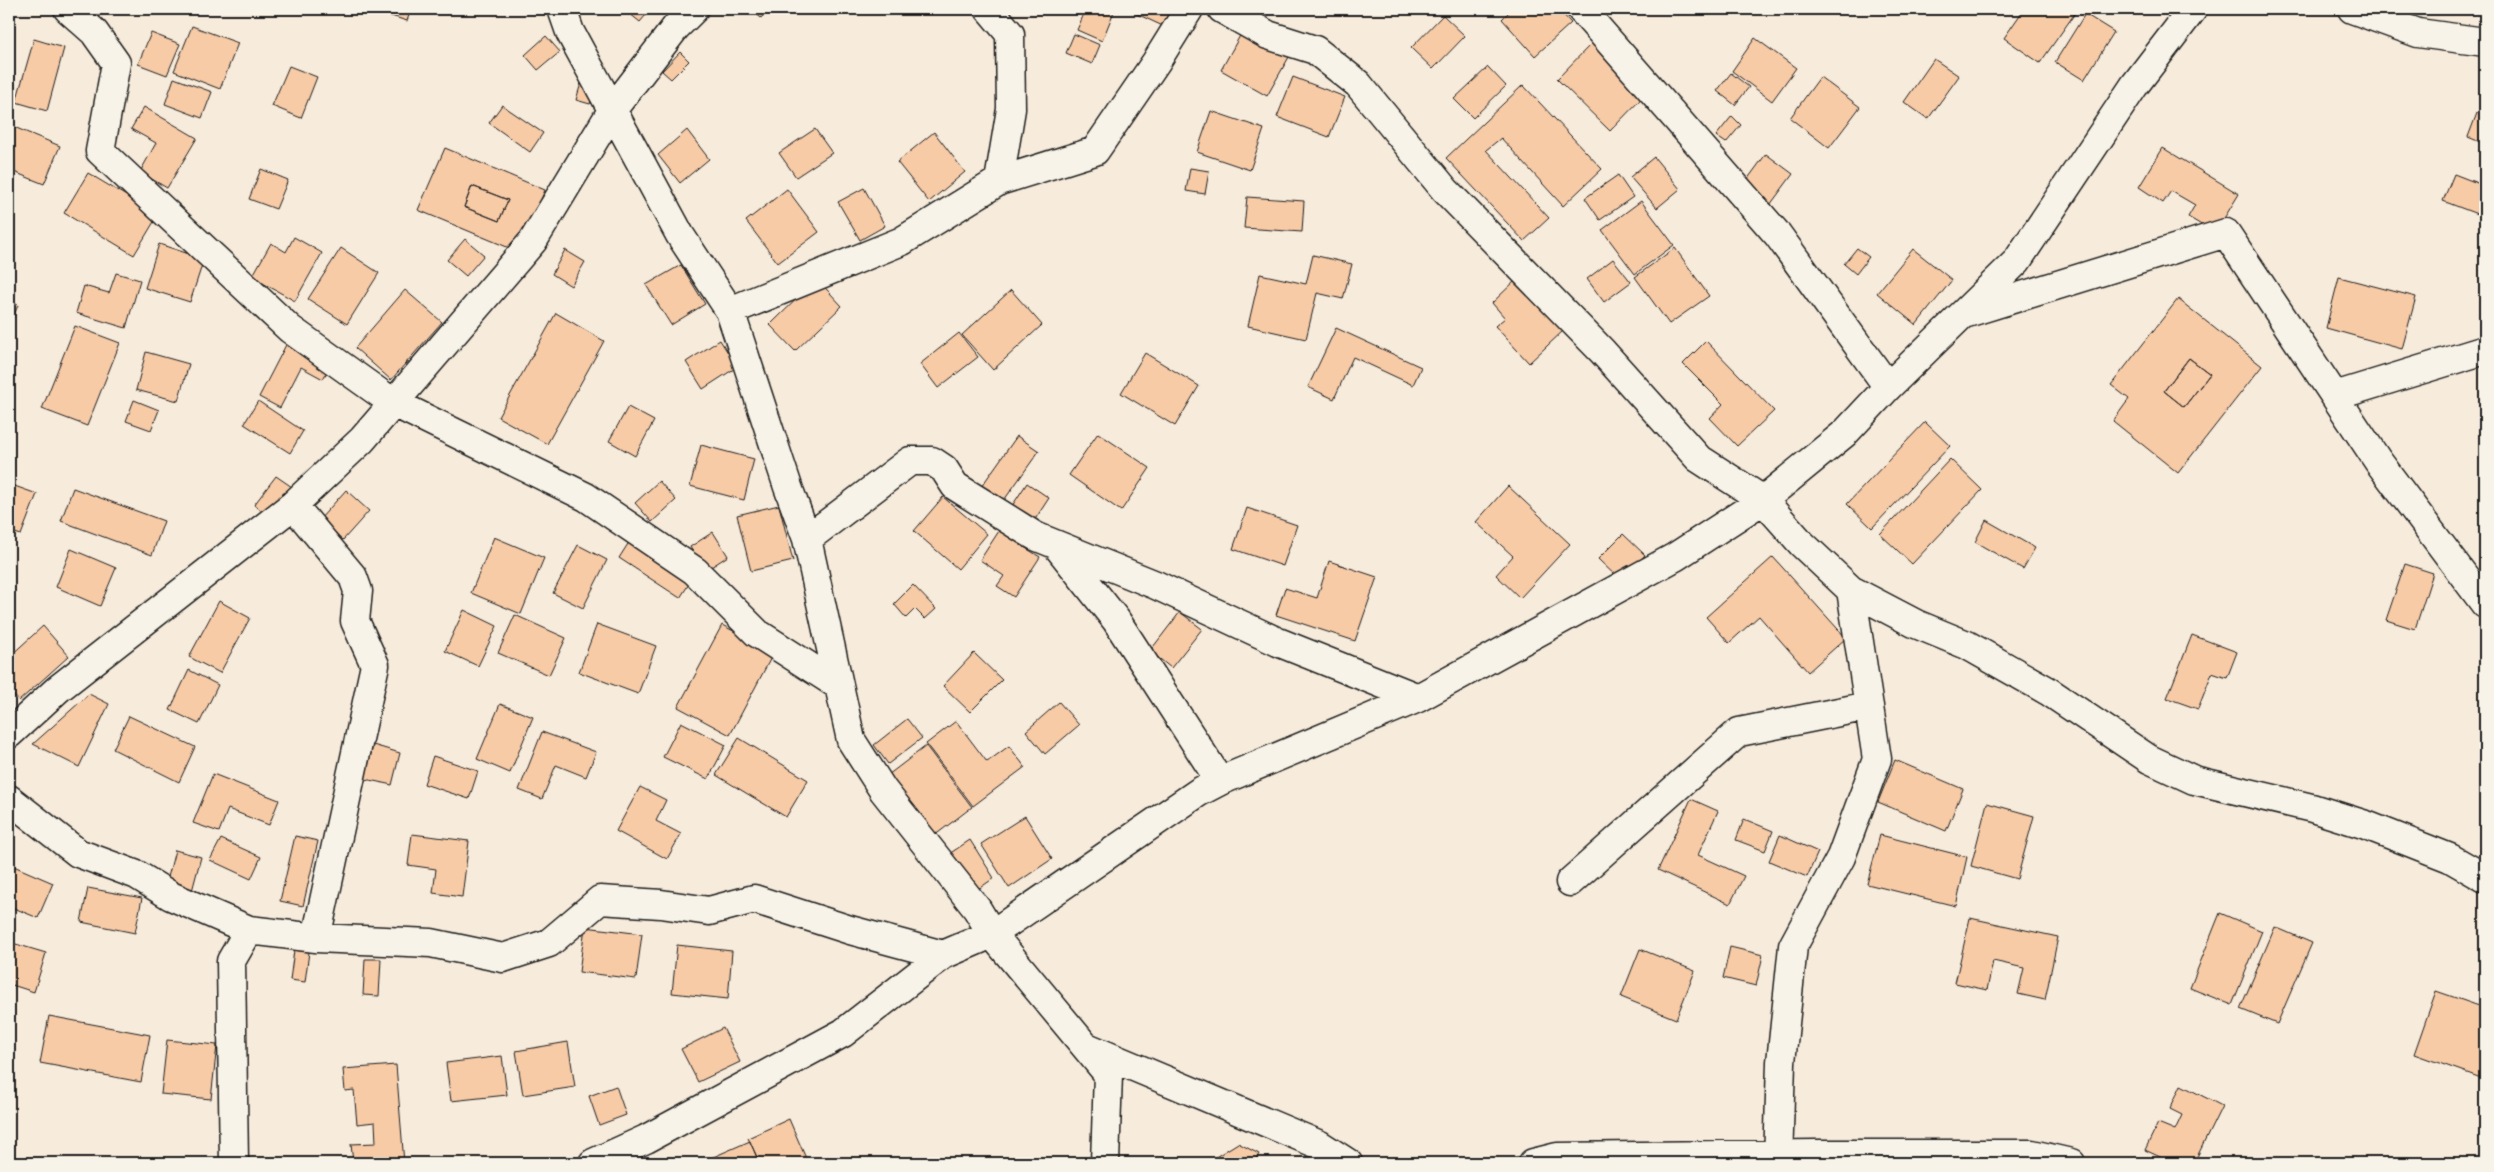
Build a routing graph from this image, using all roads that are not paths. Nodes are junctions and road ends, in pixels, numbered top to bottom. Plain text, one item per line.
1 (68, 9) edge
2 (562, 9) edge
3 (694, 9) edge
4 (989, 9) edge
5 (1189, 9) edge
6 (1222, 9) edge
7 (1581, 9) edge
8 (2194, 9) edge
9 (2352, 9) edge
10 (2485, 42) edge
11 (613, 109) junction
12 (999, 181) junction
13 (730, 311) junction
14 (1963, 314) junction
15 (2485, 350) edge
16 (1888, 388) junction
17 (2335, 396) junction
18 (392, 402) junction
19 (1763, 500) junction
20 (293, 505) junction
21 (808, 539) junction
22 (1057, 546) junction
23 (1851, 590) junction
24 (2485, 604) edge
25 (838, 685) junction
26 (1418, 698) junction
27 (1869, 706) junction
28 (9, 734) edge
29 (1220, 780) junction
30 (9, 799) edge
31 (2485, 878) edge
32 (1570, 882) dead end
33 (249, 930) junction
34 (992, 934) junction
35 (316, 938) junction
36 (943, 955) junction
37 (1085, 1046) junction
38 (1778, 1159) edge
39 (234, 1163) edge
40 (593, 1163) edge
41 (1105, 1163) edge
42 (1348, 1163) edge
43 (1533, 1163) edge
44 (2071, 1163) edge

1 - 18 street
2 - 11 street
3 - 11 street
4 - 12 street
5 - 12 street
6 - 19 street
7 - 16 street
8 - 14 street
9 - 10 street
11 - 13 street
11 - 18 street
12 - 13 street
13 - 21 street
14 - 16 street
14 - 17 street
15 - 17 street
16 - 19 street
17 - 24 street
18 - 20 street
18 - 25 street
19 - 23 street
19 - 26 street
20 - 28 street
20 - 35 street
21 - 22 street
21 - 25 street
22 - 26 street
22 - 29 street
23 - 27 street
23 - 31 street
25 - 34 street
26 - 29 street
27 - 32 street
27 - 38 street
29 - 34 street
30 - 33 street
33 - 35 street
33 - 39 street
34 - 36 street
34 - 37 street
35 - 36 street
36 - 40 street
37 - 41 street
37 - 42 street
38 - 43 street
38 - 44 street

